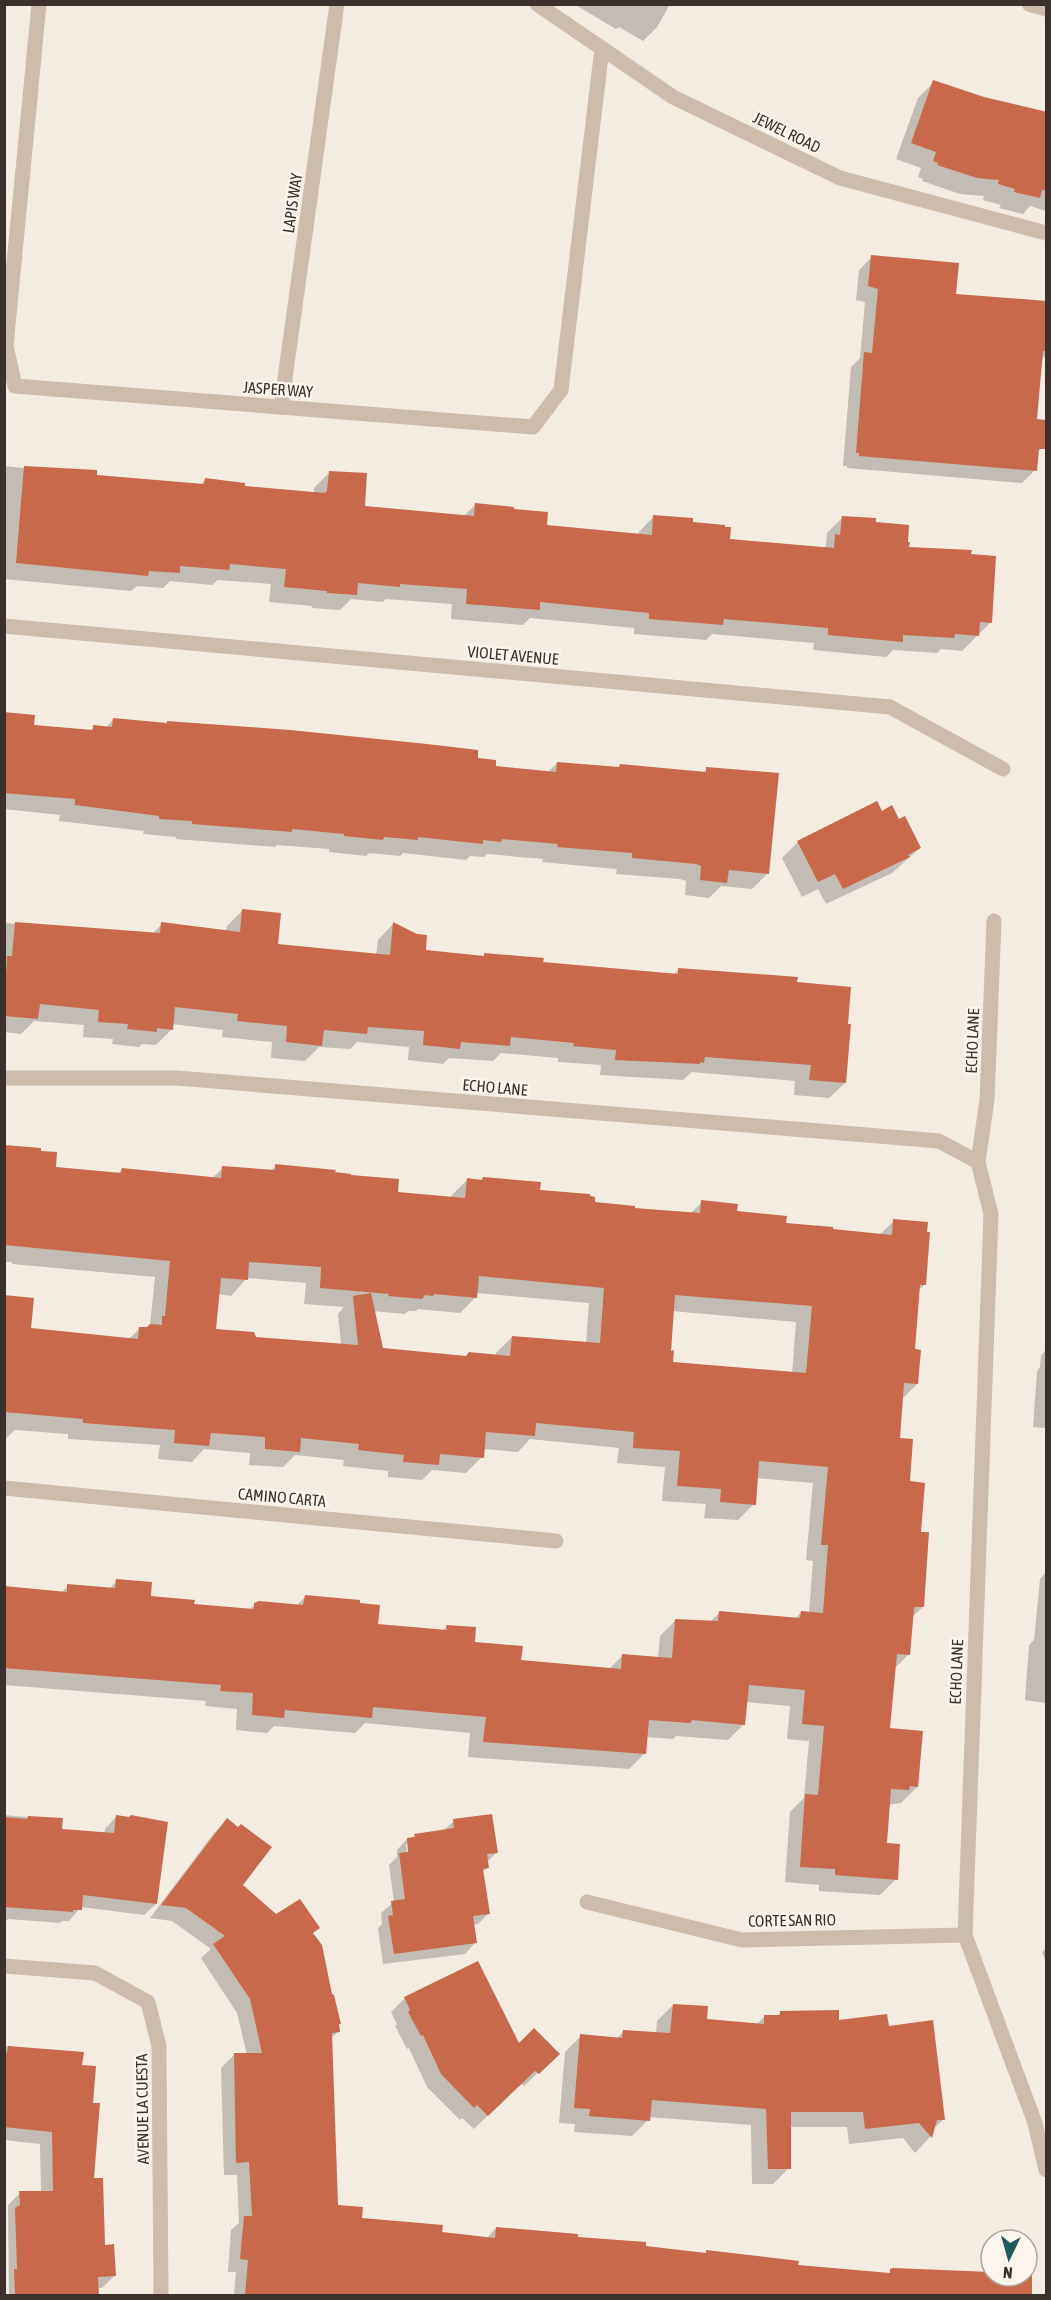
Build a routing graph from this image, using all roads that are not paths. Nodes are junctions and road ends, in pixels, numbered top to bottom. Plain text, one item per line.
1 (39, 4) edge
2 (337, 4) edge
3 (537, 4) edge
4 (1029, 4) edge
5 (1047, 9) edge
6 (602, 48) junction
7 (1047, 233) edge
8 (281, 407) junction
9 (4, 626) edge
10 (1004, 769) dead end
11 (994, 921) dead end
12 (4, 1078) edge
13 (978, 1162) junction
14 (4, 1488) edge
15 (556, 1541) dead end
16 (587, 1902) dead end
17 (964, 1935) junction
18 (4, 1966) edge
19 (1047, 2170) edge
20 (161, 2295) edge

1 - 8 street, JASPER WAY
2 - 8 street, LAPIS WAY
3 - 6 street, JEWEL ROAD
4 - 5 street
6 - 7 street, JEWEL ROAD
6 - 8 street, JASPER WAY
9 - 10 street, VIOLET AVENUE
11 - 13 street, ECHO LANE
12 - 13 street, ECHO LANE
13 - 17 street, ECHO LANE
14 - 15 street, CAMINO CARTA
16 - 17 street, CORTE SAN RIO
17 - 19 street, ECHO LANE
18 - 20 street, AVENUE LA CUESTA

